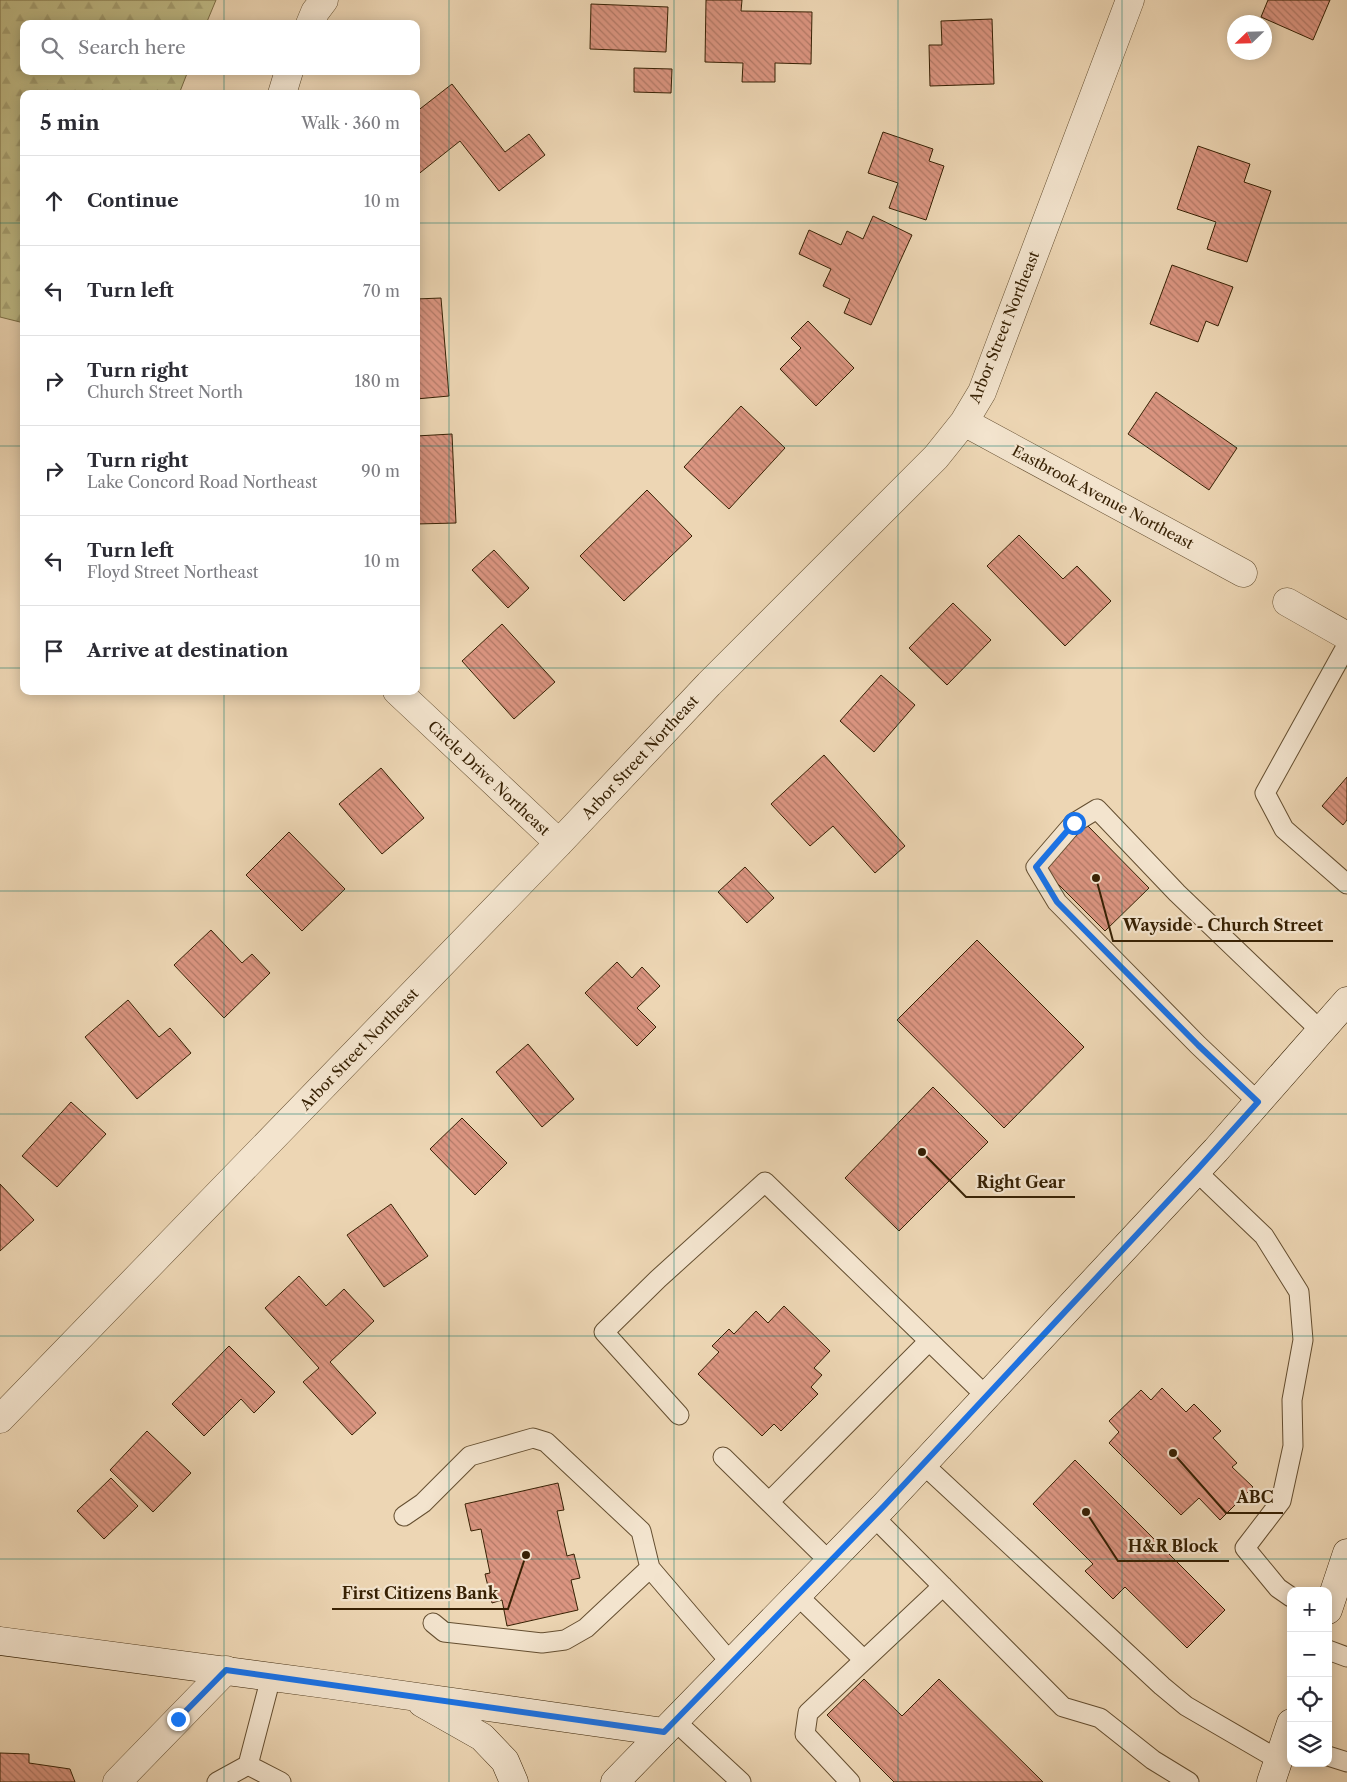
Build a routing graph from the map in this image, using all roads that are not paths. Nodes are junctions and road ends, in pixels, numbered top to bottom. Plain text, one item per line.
1 (324, 0) edge
2 (1130, 0) edge
3 (312, 20) edge
4 (287, 75) edge
5 (283, 90) edge
6 (964, 422) junction
7 (1243, 573) dead end
8 (1287, 602) dead end
9 (1347, 636) edge
10 (1347, 644) edge
11 (401, 695) edge
12 (559, 843) junction
13 (1347, 884) edge
14 (1347, 1001) edge
15 (1321, 1031) junction
16 (1258, 1102) junction
17 (1196, 1171) junction
18 (929, 1341) junction
19 (986, 1396) junction
20 (679, 1415) dead end
21 (0, 1419) edge
22 (723, 1457) dead end
23 (923, 1464) junction
24 (769, 1502) junction
25 (404, 1516) dead end
26 (874, 1517) junction
27 (1347, 1553) edge
28 (830, 1562) junction
29 (650, 1568) junction
30 (943, 1586) junction
31 (1287, 1594) edge
32 (797, 1596) junction
33 (1332, 1598) edge
34 (433, 1623) dead end
35 (0, 1641) edge
36 (1332, 1651) edge
37 (1347, 1657) edge
38 (864, 1660) junction
39 (731, 1663) junction
40 (226, 1670) junction
41 (271, 1677) junction
42 (408, 1695) junction
43 (670, 1726) junction
44 (1283, 1750) edge
45 (1332, 1757) edge
46 (1347, 1762) edge
47 (234, 1775) edge
48 (117, 1782) edge
49 (281, 1782) edge
50 (514, 1782) edge
51 (615, 1782) edge
52 (740, 1782) edge
53 (850, 1782) edge
54 (1189, 1782) edge

1 - 3 street
2 - 6 street, Arbor Street Northeast
4 - 5 street
6 - 7 street, Eastbrook Avenue Northeast
6 - 12 street, Arbor Street Northeast
8 - 9 street
10 - 13 lane
11 - 12 street, Circle Drive Northeast
12 - 21 street, Arbor Street Northeast
14 - 15 street
15 - 16 street
15 - 16 lane
16 - 17 street
17 - 19 street
17 - 31 lane
18 - 19 lane
18 - 20 lane
18 - 24 lane
19 - 23 street
22 - 24 lane
23 - 26 street
23 - 44 lane
24 - 28 lane
25 - 29 lane
26 - 28 street
26 - 30 lane
27 - 33 street
28 - 32 street
29 - 34 lane
29 - 39 lane
30 - 38 lane
30 - 54 lane
32 - 38 lane
32 - 39 street
35 - 40 street
36 - 37 lane
38 - 53 lane
39 - 43 street
40 - 41 street
40 - 48 street
41 - 42 street
41 - 47 lane
42 - 43 street
42 - 50 street
43 - 51 street
43 - 52 lane
45 - 46 lane
47 - 49 lane

